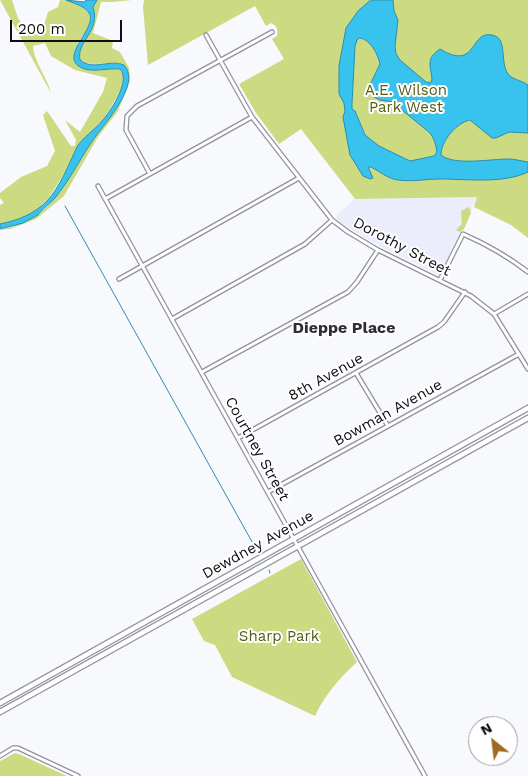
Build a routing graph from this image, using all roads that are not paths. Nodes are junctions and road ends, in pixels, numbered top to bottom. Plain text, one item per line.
1 (272, 32) dead end
2 (206, 35) dead end
3 (220, 60) junction
4 (252, 117) junction
5 (150, 174) junction
6 (299, 178) junction
7 (98, 186) dead end
8 (105, 199) junction
9 (332, 220) junction
10 (378, 250) junction
11 (143, 266) junction
12 (528, 272) edge
13 (119, 279) dead end
14 (440, 280) junction
15 (465, 292) junction
16 (528, 294) edge
17 (494, 314) junction
18 (172, 319) junction
19 (519, 354) junction
20 (528, 369) edge
21 (202, 372) junction
22 (356, 373) junction
23 (528, 408) edge
24 (528, 418) edge
25 (388, 426) junction
26 (238, 438) junction
27 (268, 492) junction
28 (294, 539) junction
29 (298, 546) junction
30 (0, 704) edge
31 (0, 712) edge
32 (0, 756) edge
33 (78, 776) edge
34 (425, 776) edge

1 - 3 street
2 - 3 street, Dorothy Street
3 - 4 street, Dorothy Street
3 - 5 street
4 - 5 street
4 - 6 street, Dorothy Street
5 - 8 street
6 - 9 street, Dorothy Street
6 - 11 street
7 - 8 street, Courtney Street
8 - 11 street, Courtney Street
9 - 10 street, Dorothy Street
9 - 18 street
10 - 14 street, Dorothy Street
10 - 21 street
11 - 13 street
11 - 18 street, Courtney Street
12 - 14 street
14 - 15 street, Dorothy Street
15 - 17 street, Dorothy Street
15 - 22 street, 8th Avenue
16 - 17 street
17 - 19 street, Dorothy Street
18 - 21 street, Courtney Street
19 - 20 street, Dorothy Street
19 - 25 street, Bowman Avenue
21 - 26 street, Courtney Street
22 - 25 street
22 - 26 street, 8th Avenue
23 - 28 main road, Dewdney Avenue
24 - 29 main road, Dewdney Avenue
25 - 27 street, Bowman Avenue
26 - 27 street, Courtney Street
27 - 28 street, Courtney Street
28 - 29 street, Courtney Street
28 - 30 main road, Dewdney Avenue
29 - 31 main road, Dewdney Avenue
29 - 34 street, Courtney Street
32 - 33 street

